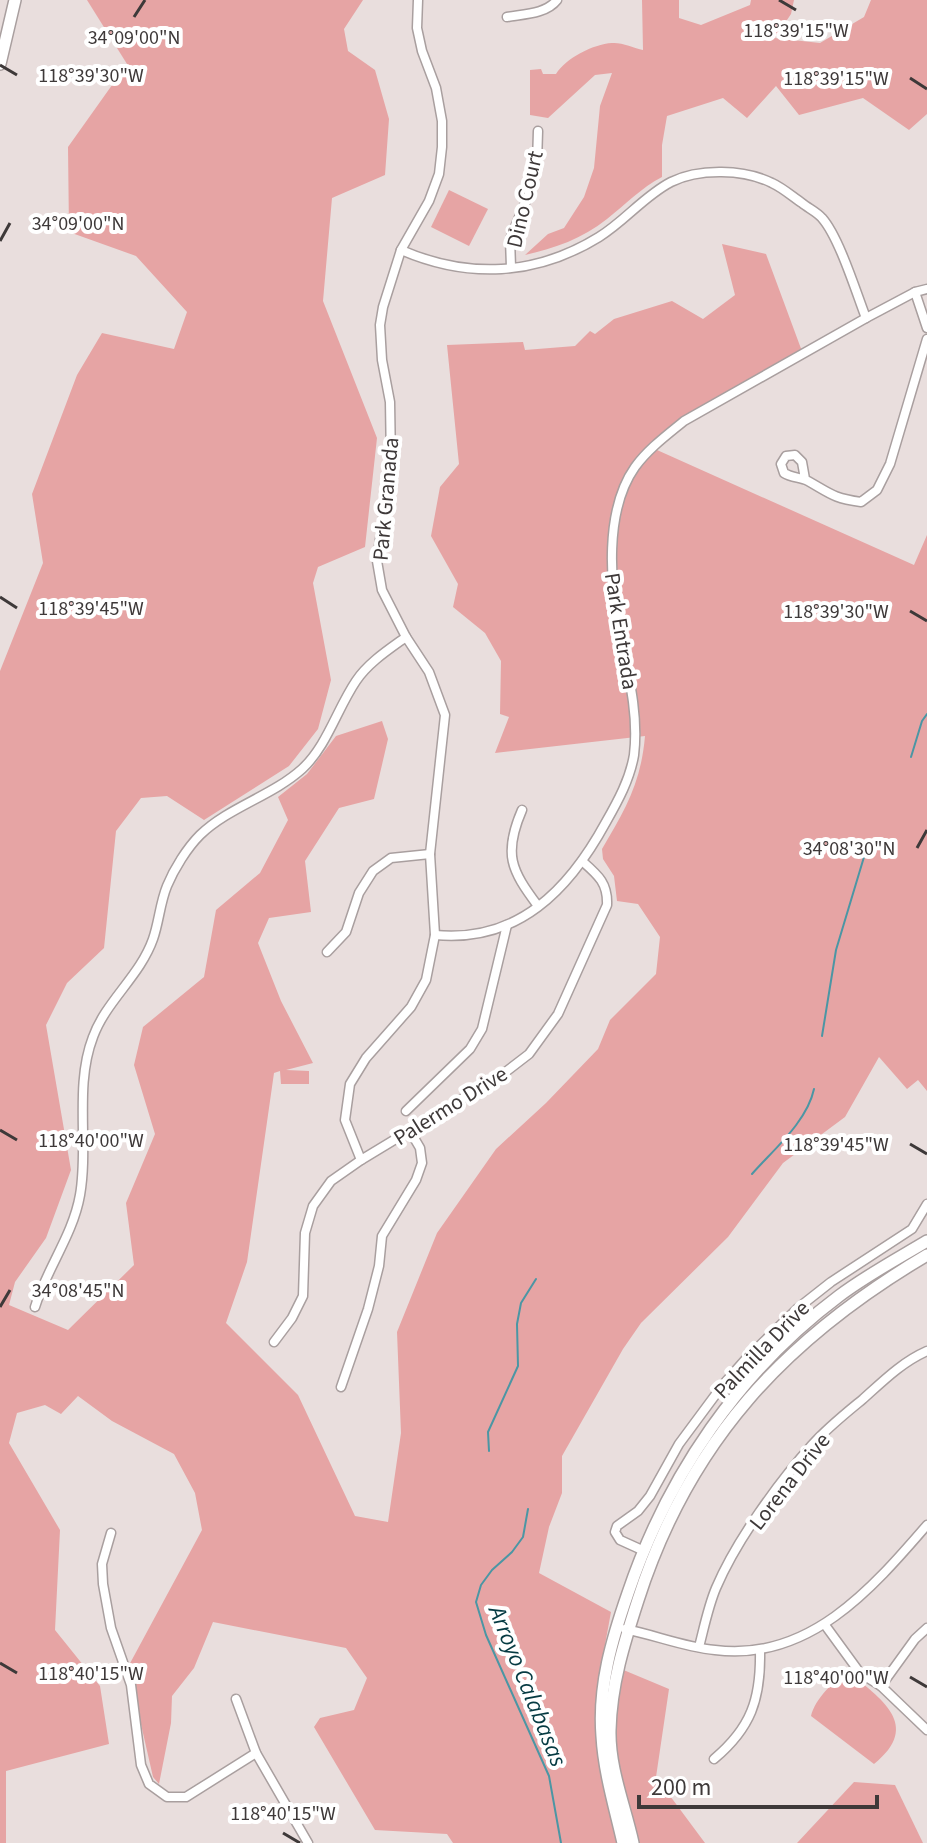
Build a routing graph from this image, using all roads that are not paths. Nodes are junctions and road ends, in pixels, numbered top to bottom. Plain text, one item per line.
1 (15, 0) edge
2 (418, 0) edge
3 (557, 0) edge
4 (507, 17) dead end
5 (0, 64) edge
6 (538, 131) dead end
7 (401, 250) junction
8 (511, 267) junction
9 (927, 289) edge
10 (915, 292) junction
11 (866, 318) junction
12 (927, 328) edge
13 (927, 339) edge
14 (805, 479) dead end
15 (406, 637) junction
16 (522, 810) dead end
17 (430, 854) junction
18 (582, 861) junction
19 (538, 906) junction
20 (507, 925) junction
21 (435, 935) junction
22 (327, 952) dead end
23 (406, 1111) dead end
24 (410, 1131) junction
25 (361, 1160) junction
26 (927, 1204) edge
27 (927, 1241) edge
28 (927, 1255) edge
29 (35, 1307) dead end
30 (274, 1342) dead end
31 (927, 1351) edge
32 (341, 1387) dead end
33 (927, 1525) edge
34 (111, 1533) dead end
35 (648, 1552) junction
36 (825, 1625) junction
37 (623, 1628) junction
38 (927, 1628) edge
39 (699, 1647) junction
40 (760, 1651) junction
41 (881, 1686) junction
42 (236, 1699) dead end
43 (927, 1730) edge
44 (256, 1753) junction
45 (714, 1759) dead end
46 (308, 1843) edge
47 (623, 1843) edge
48 (633, 1843) edge

1 - 5 street
2 - 7 street, Park Granada
3 - 4 street
6 - 8 street, Dino Court
7 - 8 street
7 - 15 street, Park Granada
8 - 11 street
9 - 10 street, Park Entrada
10 - 11 street, Park Entrada
10 - 12 street
11 - 18 street, Park Entrada
13 - 14 street
15 - 17 street, Park Granada
15 - 29 street
16 - 19 street
17 - 21 street, Park Granada
17 - 22 street
18 - 19 street, Park Entrada
18 - 24 street, Palermo Drive
19 - 20 street, Park Entrada
20 - 21 street, Park Entrada
20 - 23 street
21 - 25 street, Park Granada
24 - 25 street, Palermo Drive
24 - 32 street
25 - 30 street, Palermo Drive
26 - 35 street, Palmilla Drive
27 - 35 street
28 - 35 street
31 - 39 street, Lorena Drive
33 - 36 street
34 - 44 street
35 - 37 street
36 - 40 street
36 - 41 street
37 - 39 street
37 - 47 street
37 - 48 street
38 - 41 street
39 - 40 street
40 - 45 street
41 - 43 street
42 - 44 street
44 - 46 street

